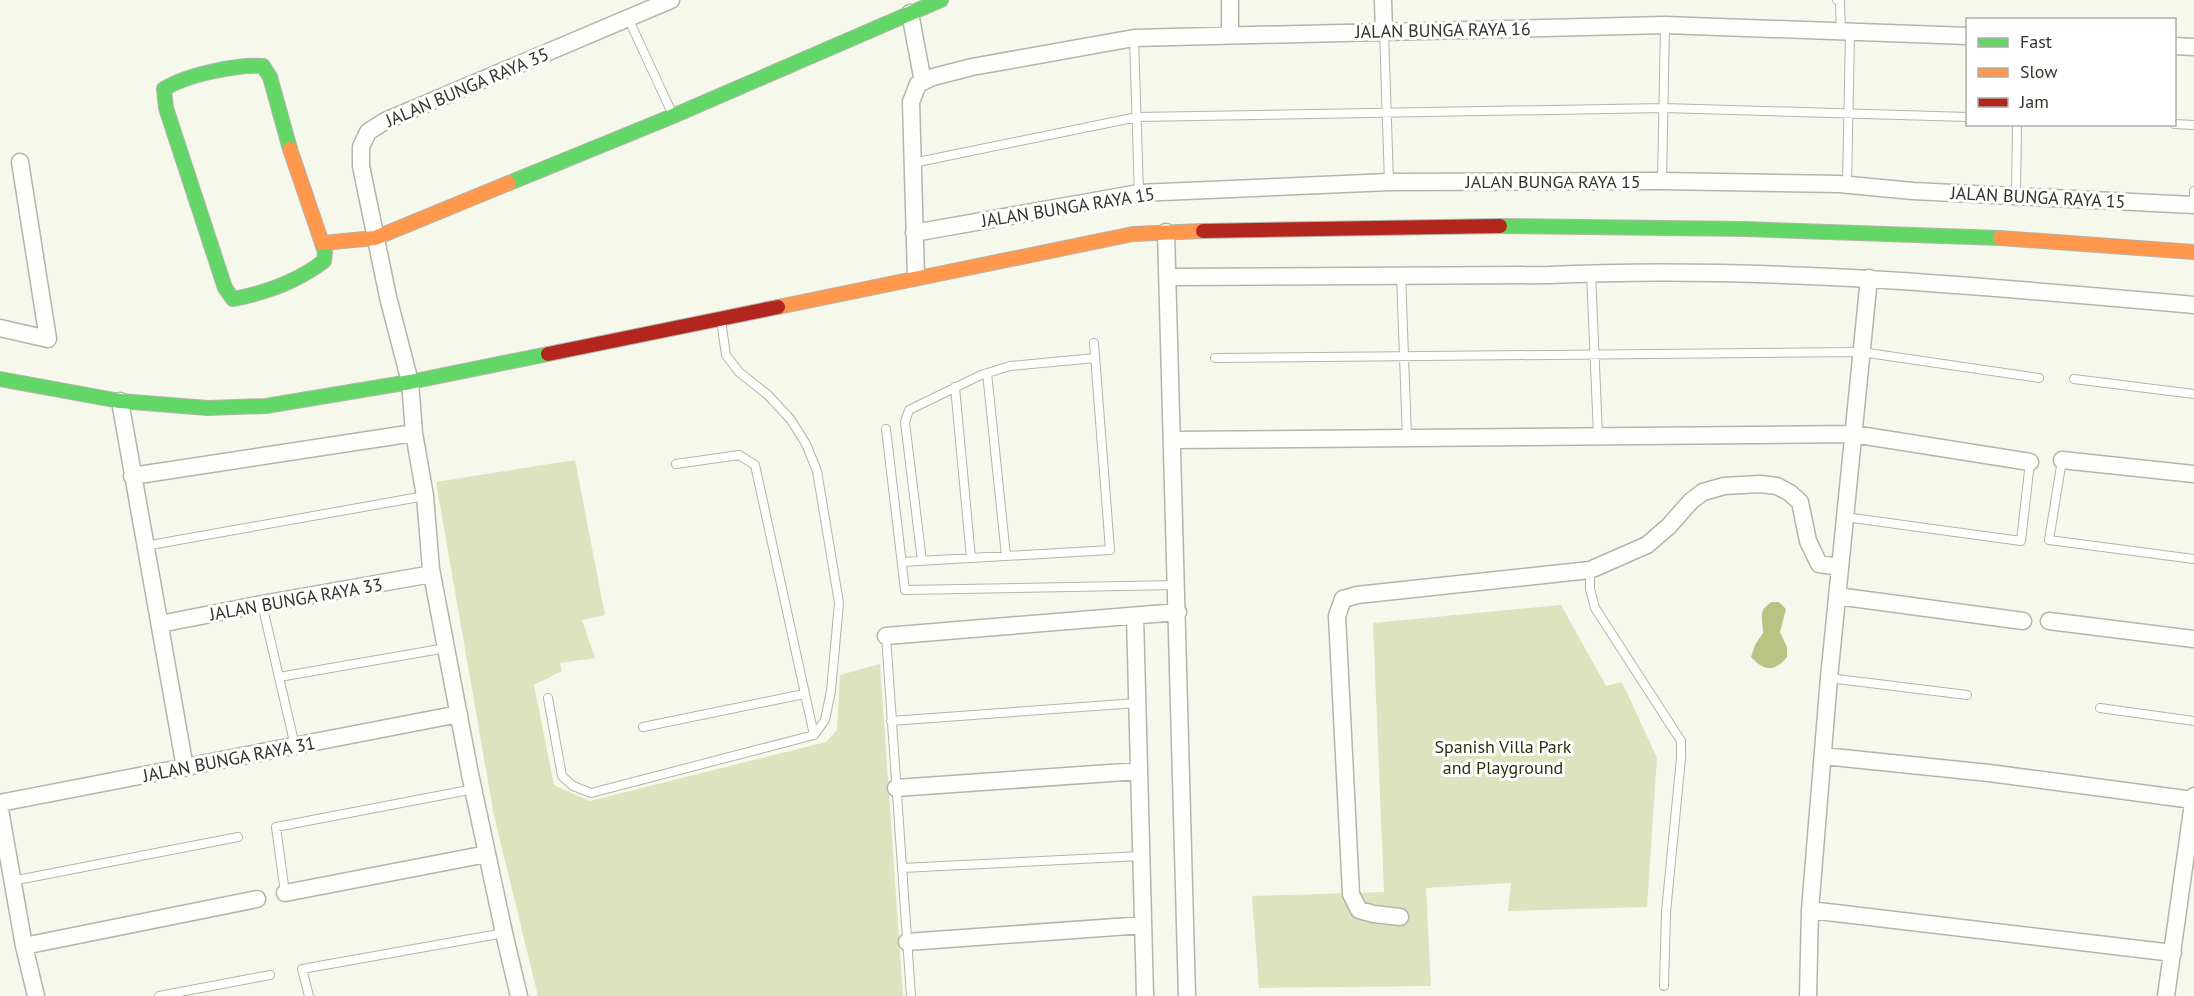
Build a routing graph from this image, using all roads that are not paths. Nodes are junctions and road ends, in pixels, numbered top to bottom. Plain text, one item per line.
1 (671, 0) edge
2 (941, 0) edge
3 (1230, 0) edge
4 (1383, 0) edge
5 (1837, 0) edge
6 (908, 10) junction
7 (628, 18) junction
8 (1665, 25) junction
9 (1384, 32) junction
10 (1845, 32) junction
11 (1230, 35) junction
12 (1966, 36) edge
13 (1134, 38) junction
14 (2176, 46) edge
15 (2194, 47) edge
16 (923, 82) junction
17 (1664, 108) junction
18 (1387, 112) junction
19 (1847, 114) junction
20 (673, 116) junction
21 (1137, 117) junction
22 (1966, 117) edge
23 (2176, 124) edge
24 (2194, 125) edge
25 (2017, 126) edge
26 (20, 162) dead end
27 (912, 163) junction
28 (1662, 181) junction
29 (1389, 182) junction
30 (1847, 185) junction
31 (2194, 191) edge
32 (1139, 193) junction
33 (2016, 196) junction
34 (2194, 205) edge
35 (1166, 232) junction
36 (914, 233) junction
37 (375, 238) junction
38 (322, 243) junction
39 (2194, 252) edge
40 (1591, 273) junction
41 (1401, 275) junction
42 (916, 277) junction
43 (1168, 277) junction
44 (1869, 278) junction
45 (2194, 304) edge
46 (720, 317) junction
47 (0, 328) edge
48 (1094, 343) dead end
49 (1861, 352) junction
50 (1595, 354) junction
51 (1405, 356) junction
52 (1095, 358) junction
53 (1215, 358) dead end
54 (987, 373) junction
55 (2039, 378) dead end
56 (0, 379) edge
57 (2074, 379) dead end
58 (410, 381) junction
59 (955, 387) junction
60 (2194, 394) edge
61 (120, 401) junction
62 (886, 429) dead end
63 (414, 433) junction
64 (1853, 434) junction
65 (1598, 435) junction
66 (1407, 438) junction
67 (1173, 440) junction
68 (2062, 460) joint
69 (2030, 462) joint
70 (676, 464) dead end
71 (2194, 474) edge
72 (132, 476) junction
73 (425, 496) junction
74 (1845, 517) junction
75 (145, 546) junction
76 (1006, 556) junction
77 (971, 558) junction
78 (2194, 559) edge
79 (922, 561) junction
80 (902, 562) junction
81 (1840, 567) junction
82 (1590, 570) junction
83 (432, 574) junction
84 (1177, 585) junction
85 (1837, 596) junction
86 (262, 604) junction
87 (1178, 612) junction
88 (1135, 616) junction
89 (2023, 621) dead end
90 (2049, 621) dead end
91 (160, 624) junction
92 (886, 636) joint
93 (2194, 639) edge
94 (446, 648) junction
95 (279, 677) junction
96 (1829, 678) junction
97 (804, 694) junction
98 (1967, 695) dead end
99 (548, 698) dead end
100 (1137, 703) junction
101 (2100, 708) dead end
102 (459, 714) junction
103 (891, 721) junction
104 (2194, 721) edge
105 (643, 727) dead end
106 (814, 735) junction
107 (295, 746) junction
108 (1823, 756) junction
109 (185, 768) junction
110 (1139, 771) junction
111 (896, 788) junction
112 (474, 789) junction
113 (2194, 798) edge
114 (0, 803) edge
115 (0, 810) edge
116 (238, 837) dead end
117 (487, 855) junction
118 (1142, 856) junction
119 (902, 868) junction
120 (12, 881) junction
121 (285, 893) joint
122 (257, 899) dead end
123 (1810, 910) junction
124 (1400, 916) dead end
125 (1143, 925) junction
126 (504, 933) junction
127 (907, 942) junction
128 (24, 946) junction
129 (2173, 953) junction
130 (270, 975) dead end
131 (1664, 986) dead end
132 (36, 996) edge
133 (159, 996) edge
134 (309, 996) edge
135 (519, 996) edge
136 (910, 996) edge
137 (1145, 996) edge
138 (1187, 996) edge
139 (1808, 996) edge
140 (2166, 996) edge

1 - 7 street, JALAN BUNGA RAYA 35
2 - 6 street
3 - 11 street
4 - 9 street
5 - 10 lane
6 - 16 street
6 - 20 street
7 - 20 lane
7 - 37 street, JALAN BUNGA RAYA 35
8 - 9 street, JALAN BUNGA RAYA 16
8 - 10 street, JALAN BUNGA RAYA 16
8 - 17 lane
9 - 11 street, JALAN BUNGA RAYA 16
9 - 18 lane
10 - 12 street, JALAN BUNGA RAYA 16
10 - 19 lane
11 - 13 street, JALAN BUNGA RAYA 16
13 - 16 street, JALAN BUNGA RAYA 16
13 - 21 lane
14 - 15 street
16 - 27 street
17 - 18 lane
17 - 19 lane
17 - 28 lane
18 - 21 lane
18 - 29 lane
19 - 22 lane
19 - 30 lane
20 - 37 street
21 - 27 lane
21 - 32 lane
23 - 24 lane
25 - 33 lane
26 - 47 street
27 - 36 street
28 - 29 street, JALAN BUNGA RAYA 15
28 - 30 street, JALAN BUNGA RAYA 15
29 - 32 street, JALAN BUNGA RAYA 15
30 - 33 street, JALAN BUNGA RAYA 15
31 - 34 lane
32 - 36 street, JALAN BUNGA RAYA 15
33 - 34 street, JALAN BUNGA RAYA 15
35 - 39 street
35 - 42 street
35 - 43 street
36 - 42 street
37 - 38 street
37 - 58 street, JALAN BUNGA RAYA 35
38 - 38 street
40 - 41 street
40 - 44 street
40 - 50 lane
41 - 43 street
41 - 51 lane
42 - 46 street
43 - 67 street
44 - 45 street
44 - 49 street
46 - 58 street
46 - 106 lane
48 - 52 lane
49 - 50 lane
49 - 55 lane
49 - 64 street
50 - 51 lane
50 - 65 lane
51 - 53 lane
51 - 66 lane
52 - 54 lane
52 - 76 lane
54 - 59 lane
54 - 76 lane
56 - 61 street
57 - 60 lane
58 - 61 street
58 - 63 street, JALAN BUNGA RAYA 35
59 - 77 lane
59 - 79 lane
61 - 72 street
62 - 80 lane
63 - 72 street
63 - 73 street, JALAN BUNGA RAYA 35
64 - 65 street
64 - 69 street
64 - 74 street
65 - 66 street
66 - 67 street
67 - 84 street
68 - 71 street
68 - 78 lane
69 - 74 lane
70 - 97 lane
72 - 75 street
73 - 75 lane
73 - 83 street, JALAN BUNGA RAYA 35
74 - 81 street
75 - 91 street
76 - 77 lane
77 - 79 lane
79 - 80 lane
80 - 84 lane
81 - 82 street
81 - 85 street
82 - 124 street
82 - 131 lane
83 - 86 street, JALAN BUNGA RAYA 33
83 - 94 street, JALAN BUNGA RAYA 35
84 - 87 street
85 - 89 street
85 - 96 street
86 - 91 street, JALAN BUNGA RAYA 33
86 - 95 lane
87 - 88 street
87 - 138 street
88 - 92 street
88 - 100 street
90 - 93 street
91 - 109 street
92 - 103 lane
94 - 95 lane
94 - 102 street, JALAN BUNGA RAYA 35
95 - 107 lane
96 - 98 lane
96 - 108 street
97 - 105 lane
97 - 106 lane
99 - 106 lane
100 - 103 lane
100 - 110 street
101 - 104 lane
102 - 107 street, JALAN BUNGA RAYA 31
102 - 112 street, JALAN BUNGA RAYA 35
103 - 111 lane
107 - 109 street, JALAN BUNGA RAYA 31
108 - 113 street
108 - 123 street
109 - 114 street, JALAN BUNGA RAYA 31
110 - 111 street
110 - 118 street
111 - 119 lane
112 - 117 street, JALAN BUNGA RAYA 35
112 - 121 lane
113 - 129 street
115 - 120 street
116 - 120 lane
117 - 121 street
117 - 126 street, JALAN BUNGA RAYA 35
118 - 119 lane
118 - 125 street
119 - 127 lane
120 - 128 street
122 - 128 street
123 - 129 street
123 - 139 street
125 - 127 street
125 - 137 street
126 - 134 lane
126 - 135 street, JALAN BUNGA RAYA 35
127 - 136 lane
128 - 132 street
129 - 140 street
130 - 133 lane

